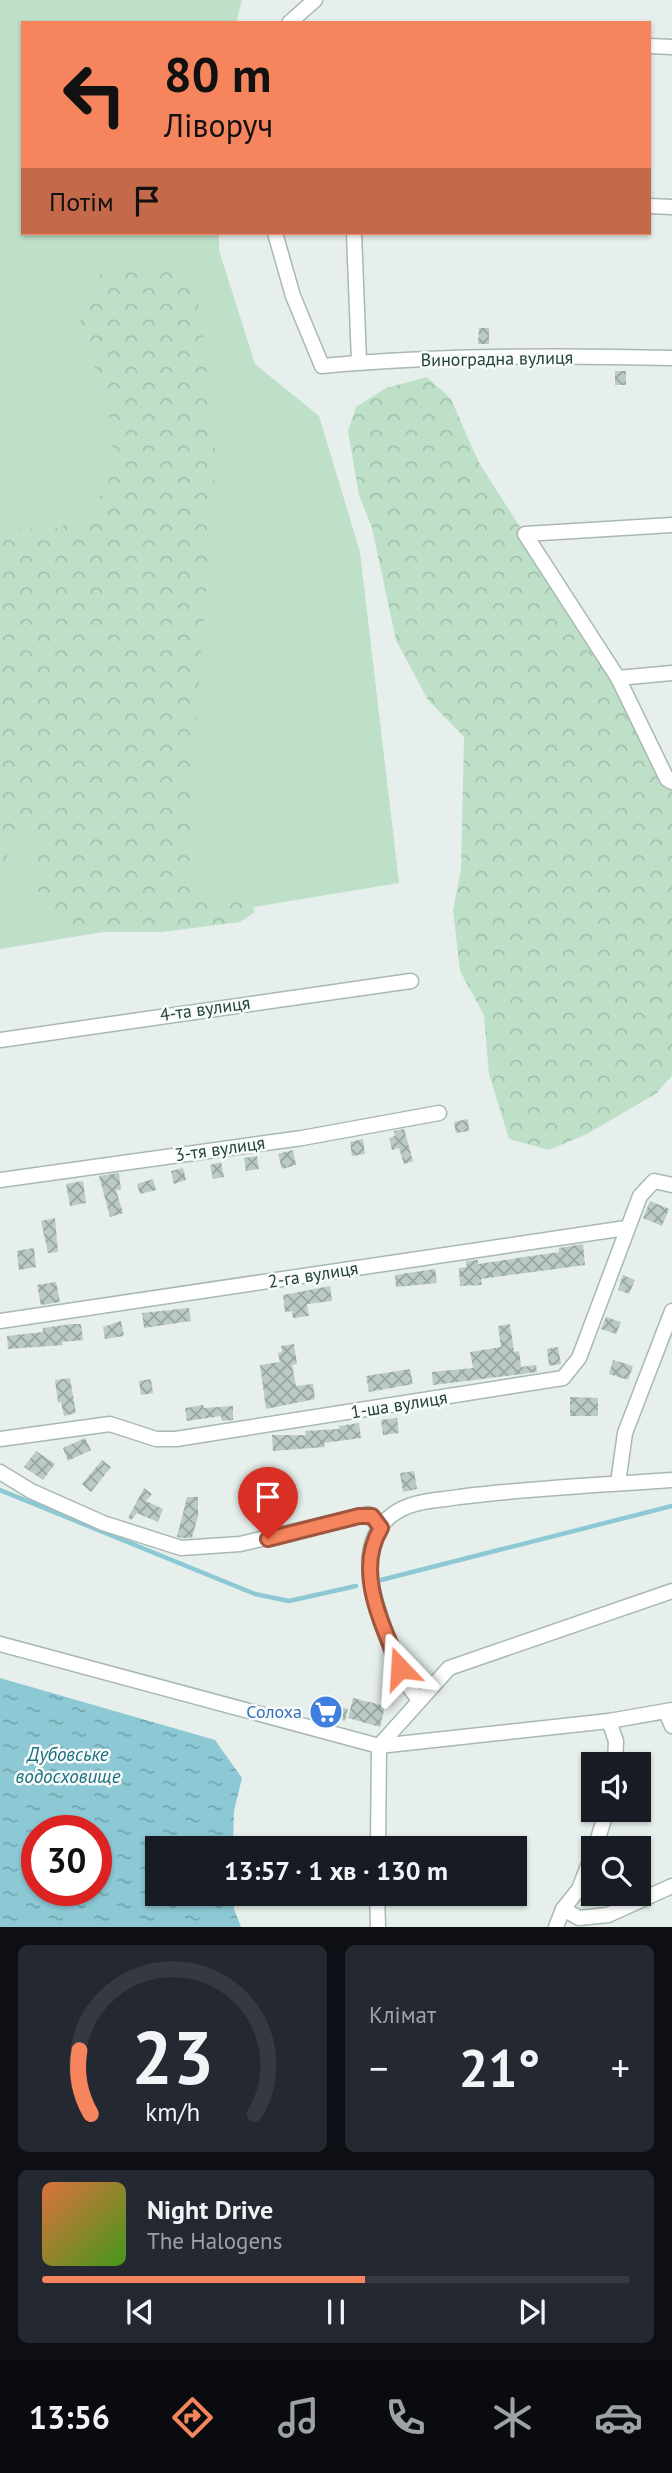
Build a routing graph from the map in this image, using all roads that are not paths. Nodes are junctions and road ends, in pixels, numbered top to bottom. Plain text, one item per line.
1 (314, 0) edge
2 (291, 21) edge
3 (651, 46) edge
4 (672, 47) edge
5 (651, 206) edge
6 (672, 207) edge
7 (276, 235) edge
8 (354, 235) edge
9 (672, 358) edge
10 (359, 361) junction
11 (672, 525) edge
12 (672, 673) edge
13 (618, 678) junction
14 (670, 780) edge
15 (411, 981) dead end
16 (0, 1040) edge
17 (439, 1114) dead end
18 (0, 1180) edge
19 (672, 1185) edge
20 (626, 1228) junction
21 (672, 1311) edge
22 (0, 1321) edge
23 (0, 1440) edge
24 (0, 1472) edge
25 (672, 1480) edge
26 (618, 1483) junction
27 (381, 1528) junction
28 (672, 1591) edge
29 (0, 1644) edge
30 (420, 1700) junction
31 (669, 1711) edge
32 (608, 1721) junction
33 (672, 1726) edge
34 (379, 1746) junction
35 (616, 1752) edge
36 (378, 1836) edge
37 (581, 1884) edge
38 (672, 1886) edge
39 (377, 1906) edge
40 (563, 1909) junction
41 (378, 1927) edge
42 (556, 1927) edge

1 - 2 street
3 - 4 street
5 - 6 street
7 - 10 street, Виноградна вулиця
8 - 10 street
9 - 10 street, Виноградна вулиця
11 - 13 street
12 - 13 street
13 - 14 street
15 - 16 street, 4-та вулиця
17 - 18 street, 3-тя вулиця
19 - 20 street, 1-ша вулиця
20 - 22 street, 2-га вулиця
20 - 23 street, 1-ша вулиця
21 - 26 street
24 - 27 street
25 - 26 street
26 - 27 street
27 - 30 street
28 - 30 street
29 - 34 street
30 - 34 street
31 - 32 street
31 - 33 street
32 - 34 street
32 - 35 street
34 - 36 street
37 - 40 street
38 - 40 street
39 - 41 street
40 - 42 street

